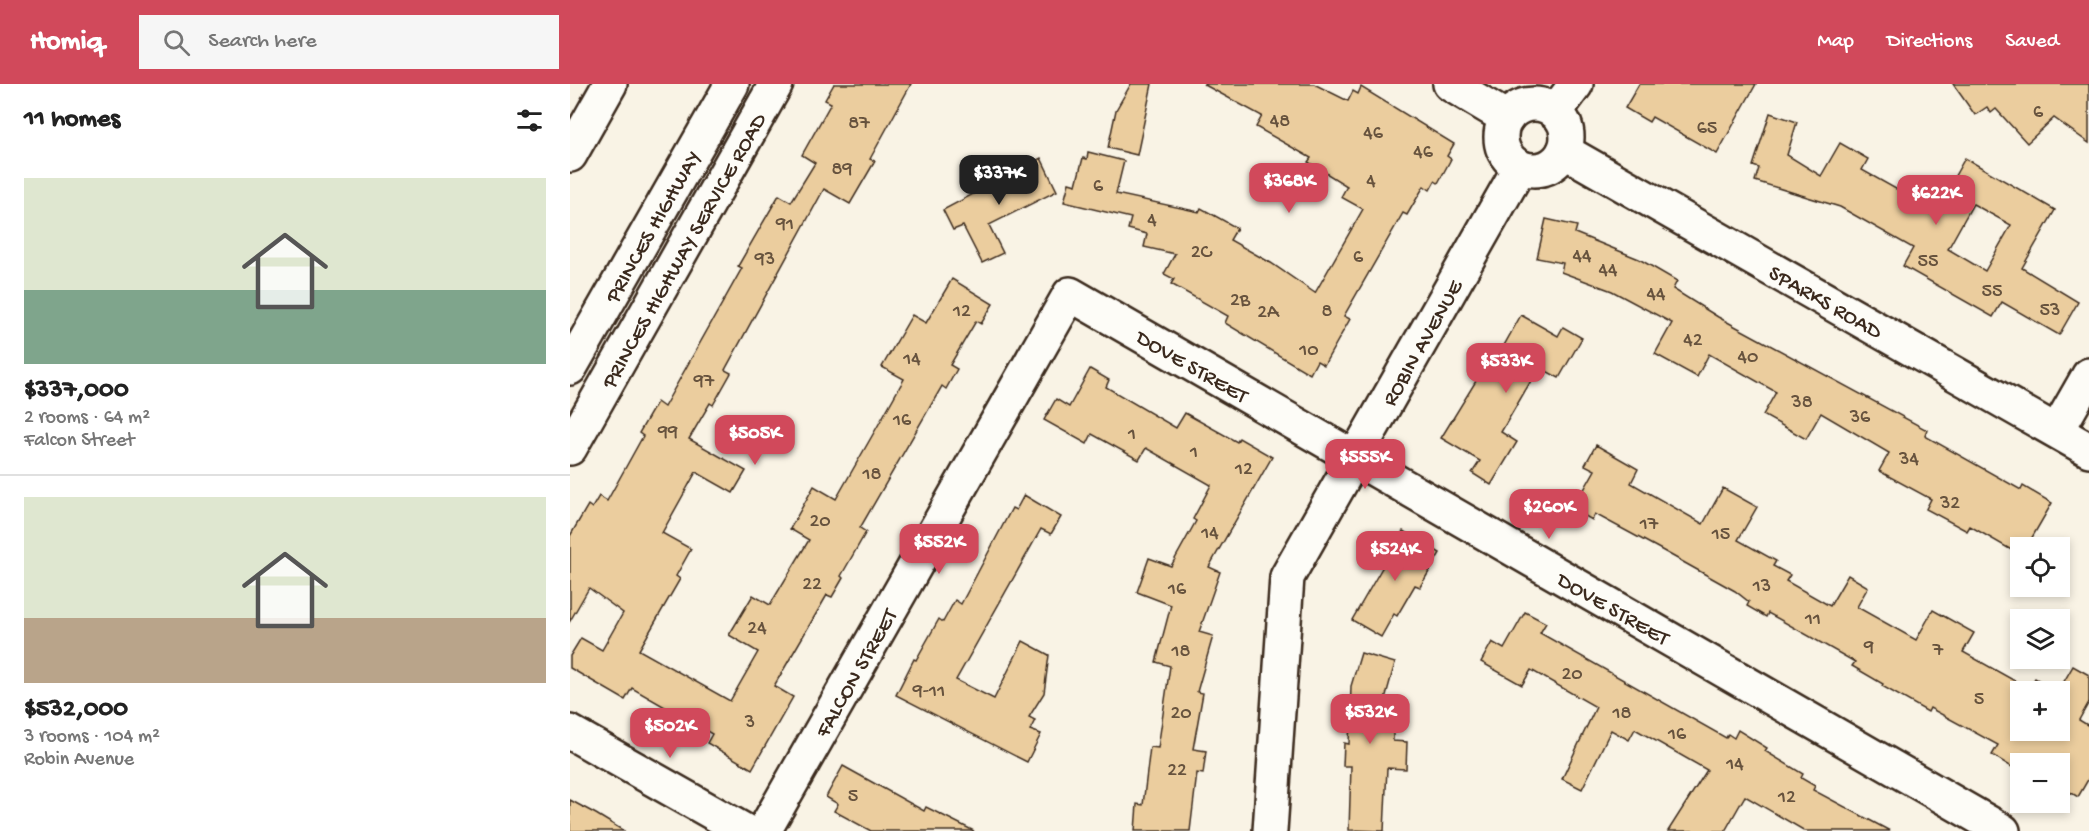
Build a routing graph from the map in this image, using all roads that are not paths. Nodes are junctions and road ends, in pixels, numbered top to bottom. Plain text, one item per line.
1 (610, 84) edge
2 (732, 84) edge
3 (776, 84) edge
4 (1450, 84) edge
5 (1576, 84) edge
6 (1555, 112) junction
7 (1507, 118) junction
8 (1564, 151) junction
9 (570, 155) edge
10 (1520, 167) junction
11 (1070, 294) joint
12 (570, 368) edge
13 (2089, 375) edge
14 (2057, 431) junction
15 (570, 448) edge
16 (2089, 450) edge
17 (1354, 458) junction
18 (570, 732) edge
19 (745, 831) edge
20 (764, 831) edge
21 (1270, 831) edge
22 (2003, 831) edge

1 - 9 main road
2 - 12 main road, PRINCES HIGHWAY
3 - 15 main road, PRINCES HIGHWAY SERVICE ROAD
4 - 7 main road
5 - 6 main road
6 - 7 main road
6 - 8 main road
7 - 10 main road
8 - 10 main road
8 - 14 main road, SPARKS ROAD
10 - 17 main road, ROBIN AVENUE
11 - 17 main road, DOVE STREET
11 - 20 main road, FALCON STREET
13 - 14 main road
14 - 16 main road, SPARKS ROAD
17 - 21 main road, ROBIN AVENUE
17 - 22 main road, DOVE STREET
18 - 19 main road

